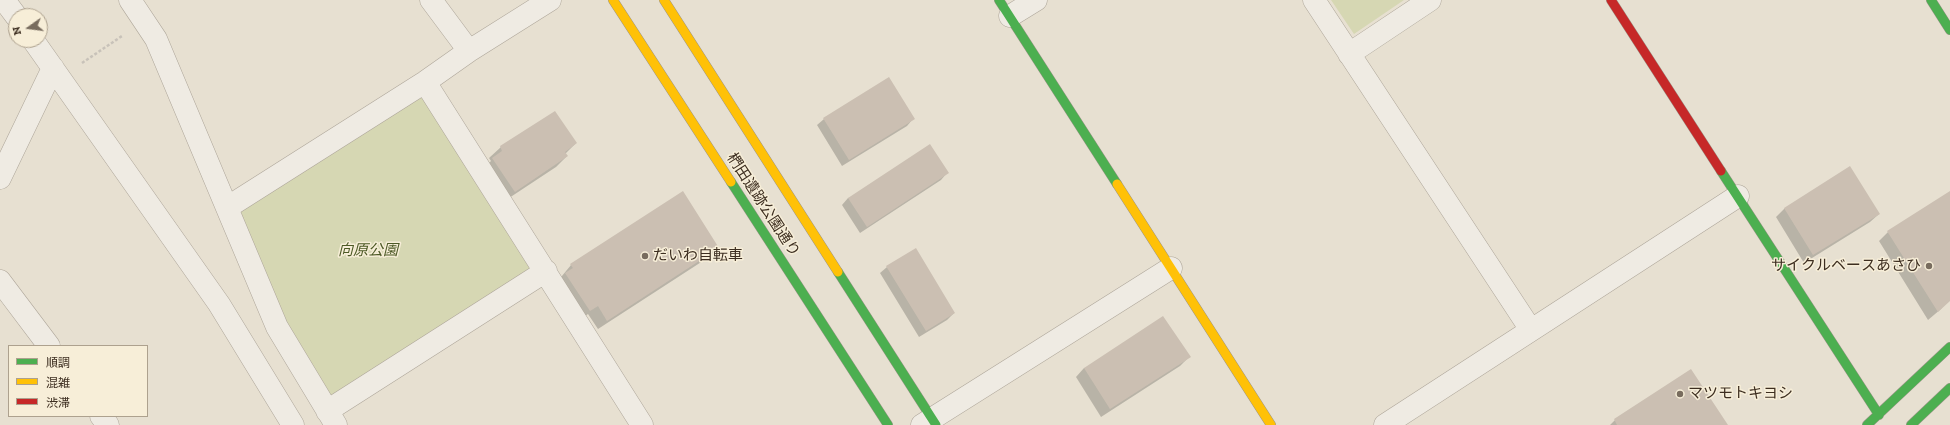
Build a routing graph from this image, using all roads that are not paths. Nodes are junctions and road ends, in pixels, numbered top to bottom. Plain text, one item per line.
1 (130, 0) edge
2 (431, 0) edge
3 (550, 0) edge
4 (613, 0) edge
5 (664, 0) edge
6 (1036, 0) edge
7 (1314, 0) edge
8 (1430, 0) edge
9 (1611, 0) edge
10 (1931, 0) edge
11 (1005, 8) edge
12 (1950, 30) edge
13 (39, 48) edge
14 (469, 52) junction
15 (1349, 54) junction
16 (56, 73) junction
17 (425, 82) junction
18 (0, 178) edge
19 (1738, 196) junction
20 (228, 206) junction
21 (1171, 268) junction
22 (546, 271) junction
23 (0, 281) edge
24 (1531, 330) junction
25 (48, 345) edge
26 (1950, 347) edge
27 (1950, 388) edge
28 (1879, 415) junction
29 (102, 417) edge
30 (331, 418) edge
31 (930, 423) edge
32 (108, 425) edge
33 (293, 425) edge
34 (642, 425) edge
35 (888, 425) edge
36 (1271, 425) edge
37 (1385, 425) edge
38 (1867, 425) edge
39 (1911, 425) edge

1 - 20 street
2 - 14 street
3 - 14 street
4 - 35 street, 椚田遺跡公園通り
5 - 31 street, 椚田遺跡公園通り
6 - 11 street
7 - 15 street
8 - 15 street
9 - 19 street
10 - 12 street
11 - 21 street
13 - 16 street
14 - 17 street
15 - 24 street
16 - 18 street
16 - 33 street
17 - 20 street
17 - 22 street
19 - 24 street
19 - 28 street
20 - 30 street
21 - 31 street
21 - 36 street
22 - 30 street
22 - 34 street
23 - 25 street
24 - 37 street
26 - 28 street
27 - 39 street
28 - 38 street
29 - 32 street

